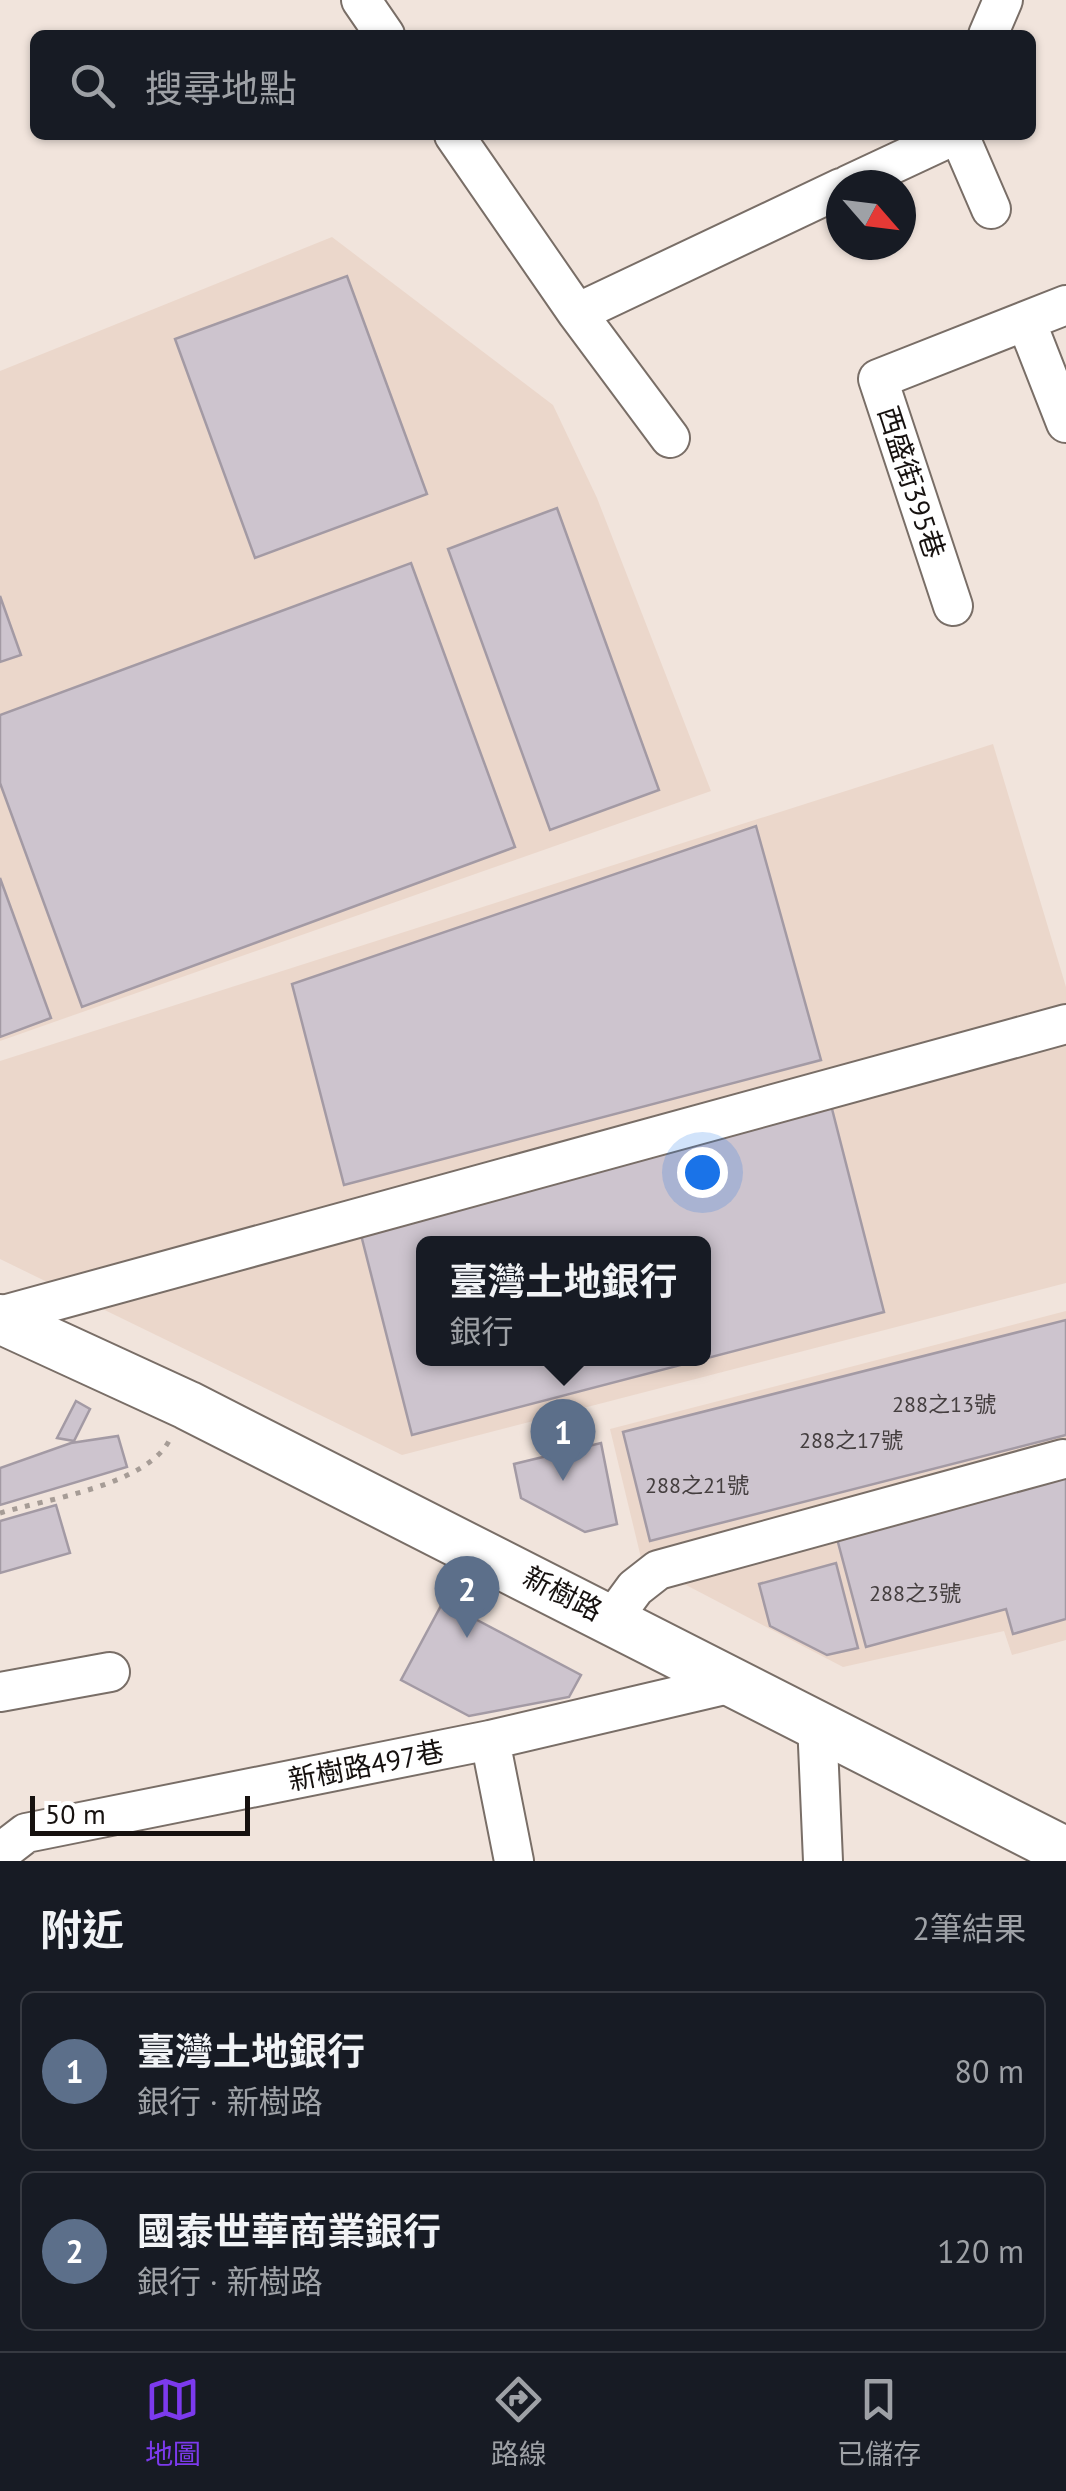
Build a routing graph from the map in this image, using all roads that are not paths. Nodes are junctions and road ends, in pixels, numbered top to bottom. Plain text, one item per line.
1 (361, 0) edge
2 (1002, 0) edge
3 (382, 30) edge
4 (990, 30) edge
5 (457, 140) edge
6 (946, 140) edge
7 (959, 140) edge
8 (881, 170) edge
9 (826, 195) edge
10 (991, 209) dead end
11 (1066, 305) edge
12 (576, 313) junction
13 (1026, 321) junction
14 (1066, 424) edge
15 (670, 438) dead end
16 (953, 606) dead end
17 (1066, 1024) edge
18 (0, 1318) edge
19 (1064, 1459) edge
20 (613, 1618) junction
21 (110, 1672) dead end
22 (737, 1682) junction
23 (0, 1692) edge
24 (817, 1722) junction
25 (490, 1740) junction
26 (1066, 1852) edge
27 (0, 1853) edge
28 (514, 1861) edge
29 (823, 1861) edge

1 - 3 street
2 - 4 street
5 - 12 street
6 - 8 street
7 - 10 street
9 - 12 street
11 - 13 street, 西盛街395巷
12 - 15 street
13 - 14 street
13 - 16 street, 西盛街395巷
17 - 18 street
18 - 20 main road, 新樹路
19 - 20 street
20 - 22 main road, 新樹路
21 - 23 street
22 - 24 main road, 新樹路
22 - 25 street, 新樹路497巷
24 - 26 main road, 新樹路
24 - 29 street
25 - 27 street, 新樹路497巷
25 - 28 street

